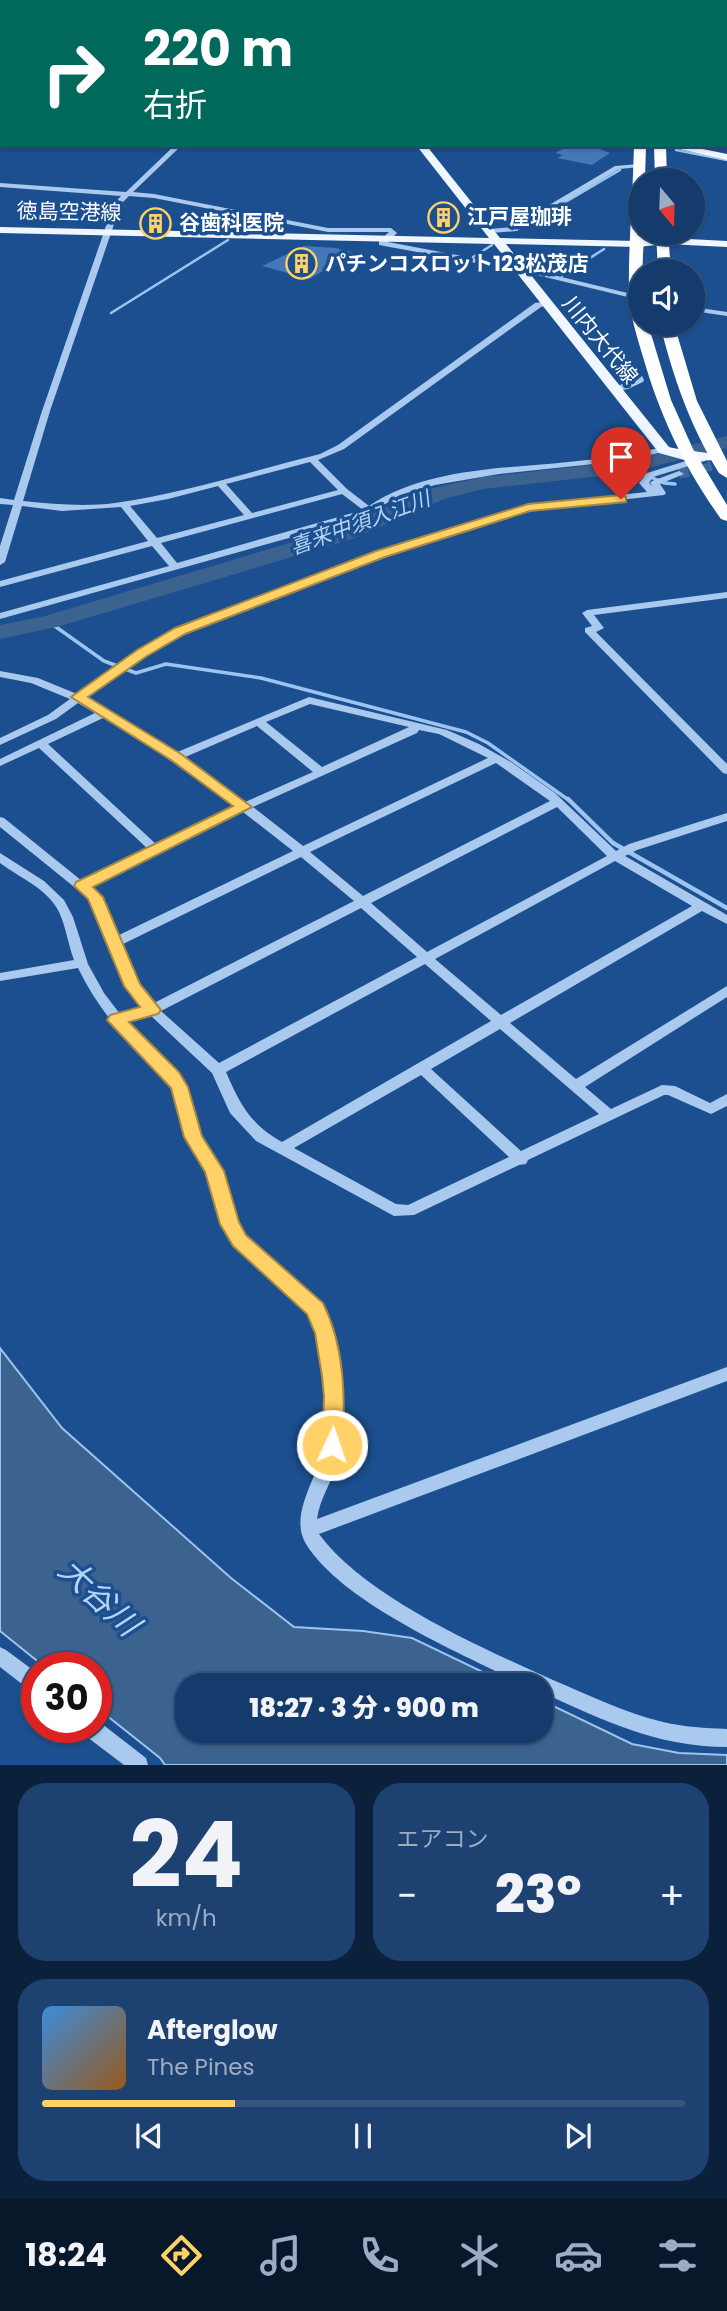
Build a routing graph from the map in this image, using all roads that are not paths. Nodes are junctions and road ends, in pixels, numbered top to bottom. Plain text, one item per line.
1 (177, 147) edge
2 (423, 147) edge
3 (640, 147) edge
4 (660, 147) edge
5 (677, 147) edge
6 (727, 157) edge
7 (639, 166) joint
8 (661, 168) edge
9 (0, 185) edge
10 (125, 194) junction
11 (0, 230) edge
12 (107, 231) junction
13 (494, 235) junction
14 (389, 237) junction
15 (628, 241) edge
16 (705, 242) edge
17 (727, 244) edge
18 (520, 269) junction
19 (628, 295) edge
20 (545, 303) junction
21 (705, 311) edge
22 (727, 314) edge
23 (644, 336) edge
24 (670, 336) edge
25 (637, 374) dead end
26 (615, 390) junction
27 (666, 451) junction
28 (705, 458) edge
29 (312, 459) junction
30 (727, 473) edge
31 (678, 474) tunnel mouth
32 (652, 479) junction
33 (220, 483) junction
34 (344, 491) junction
35 (0, 501) edge
36 (16, 503) junction
37 (124, 505) junction
38 (370, 511) junction
39 (250, 516) junction
40 (727, 516) edge
41 (153, 543) junction
42 (0, 562) edge
43 (176, 568) junction
44 (0, 584) edge
45 (727, 595) edge
46 (0, 616) edge
47 (0, 674) edge
48 (78, 697) junction
49 (104, 713) junction
50 (258, 721) junction
51 (415, 727) junction
52 (0, 742) edge
53 (41, 744) junction
54 (176, 757) junction
55 (494, 759) junction
56 (0, 763) edge
57 (727, 771) edge
58 (321, 772) junction
59 (557, 802) junction
60 (244, 807) junction
61 (727, 817) edge
62 (0, 821) edge
63 (156, 850) junction
64 (623, 852) junction
65 (303, 853) junction
66 (0, 857) edge
67 (82, 886) junction
68 (363, 902) junction
69 (701, 906) junction
70 (727, 920) edge
71 (113, 943) junction
72 (426, 958) junction
73 (81, 963) junction
74 (0, 977) edge
75 (727, 991) edge
76 (152, 1010) junction
77 (116, 1020) junction
78 (501, 1022) junction
79 (422, 1068) junction
80 (218, 1070) junction
81 (575, 1086) junction
82 (727, 1099) edge
83 (711, 1110) junction
84 (727, 1114) edge
85 (610, 1116) junction
86 (283, 1148) junction
87 (521, 1160) junction
88 (727, 1374) edge
89 (309, 1530) junction
90 (0, 1656) edge
91 (21, 1672) edge
92 (727, 1738) edge
93 (111, 1743) edge
94 (139, 1765) edge

1 - 10 street
2 - 13 main road, 川内大代線
3 - 7 highway
4 - 8 highway
5 - 6 main road
7 - 13 street
9 - 10 street
10 - 12 street
10 - 14 street
11 - 12 main road, 徳島空港線
12 - 14 main road, 徳島空港線
12 - 36 street
13 - 14 main road, 徳島空港線
13 - 15 main road, 徳島空港線
13 - 18 main road, 川内大代線
14 - 18 street
16 - 17 main road, 徳島空港線
18 - 19 street
18 - 20 main road, 川内大代線
20 - 26 main road, 川内大代線
20 - 29 street
21 - 22 street
23 - 28 highway
24 - 28 highway
25 - 26 street
26 - 27 main road, 川内大代線
27 - 28 main road
27 - 38 street
28 - 30 highway
28 - 32 street
28 - 40 highway
29 - 33 street
29 - 34 street
31 - 32 street
32 - 48 street
33 - 37 street
33 - 39 street
34 - 38 street
34 - 39 street
35 - 36 street
36 - 37 street
36 - 42 street
37 - 41 street
38 - 43 street
39 - 41 street
41 - 43 street
41 - 44 street
43 - 46 street
45 - 57 street
47 - 48 street
48 - 49 street
48 - 52 street
49 - 53 street
49 - 54 street
50 - 51 street
50 - 54 street
50 - 58 street
51 - 55 street
51 - 58 street
53 - 56 street
53 - 63 street
54 - 60 street
55 - 59 street
55 - 65 street
58 - 60 street
59 - 64 street
59 - 68 street
60 - 63 street
60 - 65 street
61 - 64 street
62 - 67 street
63 - 67 street
64 - 69 street
64 - 72 street
65 - 68 street
65 - 71 street
66 - 73 street
67 - 71 street
68 - 72 street
68 - 76 street
69 - 70 street
69 - 78 street
71 - 76 street
72 - 78 street
72 - 80 street
73 - 74 street
73 - 77 street
75 - 81 street
76 - 77 street
76 - 80 street
77 - 89 street
78 - 79 street
78 - 81 street
79 - 86 street
79 - 87 street
80 - 86 street
81 - 85 street
82 - 83 street
83 - 84 street
83 - 85 street
85 - 87 street
86 - 87 street
88 - 89 street
89 - 92 street
90 - 91 street
93 - 94 street

